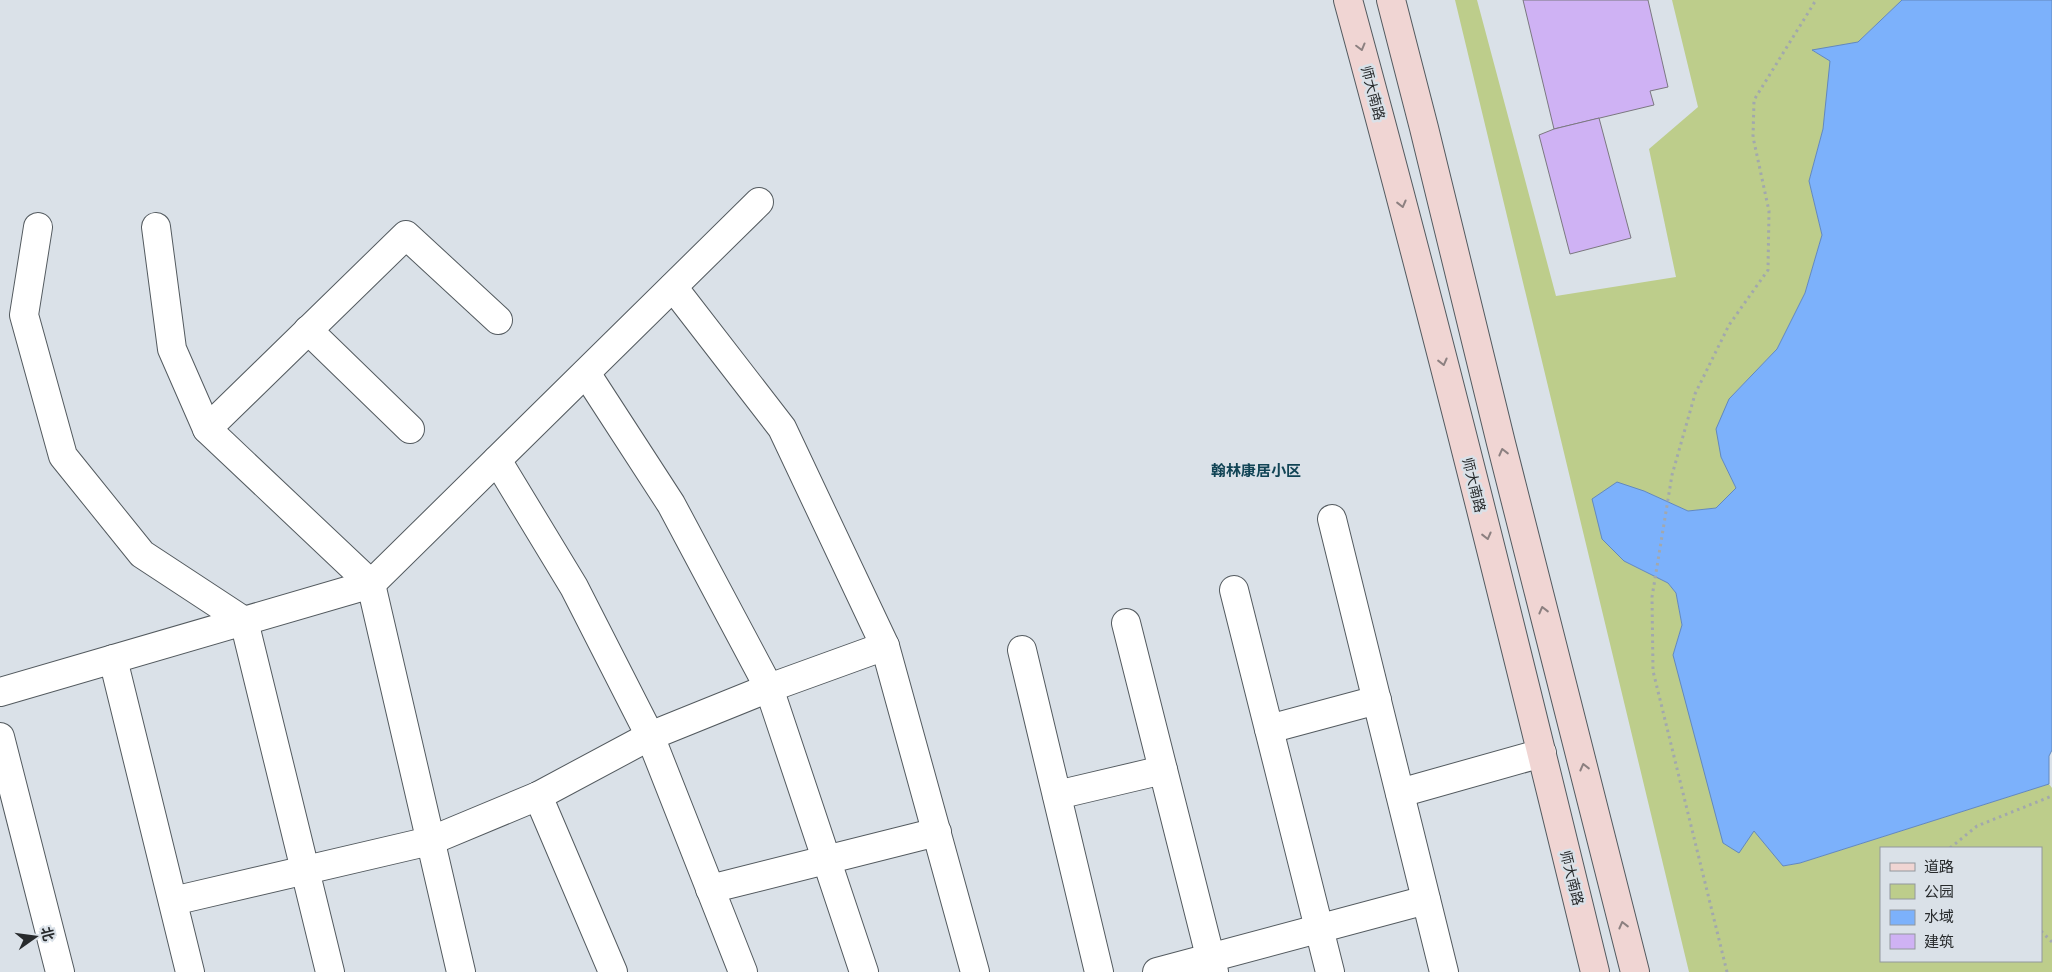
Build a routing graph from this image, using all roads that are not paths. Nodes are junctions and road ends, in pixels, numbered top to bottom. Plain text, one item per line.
1 (1348, 0) edge
2 (1390, 0) edge
3 (759, 202) dead end
4 (38, 227) dead end
5 (156, 227) dead end
6 (673, 287) junction
7 (498, 320) dead end
8 (308, 330) junction
9 (586, 373) junction
10 (207, 429) junction
11 (410, 429) dead end
12 (497, 460) junction
13 (1332, 519) dead end
14 (371, 584) junction
15 (1234, 590) dead end
16 (244, 621) junction
17 (1126, 623) dead end
18 (885, 646) junction
19 (1022, 650) dead end
20 (113, 659) junction
21 (770, 688) junction
22 (0, 692) edge
23 (1377, 700) junction
24 (1269, 729) junction
25 (650, 736) junction
26 (0, 737) edge
27 (1542, 753) junction
28 (1163, 770) junction
29 (1400, 793) junction
30 (1057, 795) junction
31 (538, 796) junction
32 (937, 832) junction
33 (430, 841) junction
34 (827, 861) junction
35 (305, 870) junction
36 (710, 888) junction
37 (1426, 900) junction
38 (172, 901) junction
39 (1319, 928) junction
40 (1212, 965) edge
41 (60, 972) edge
42 (190, 972) edge
43 (330, 972) edge
44 (461, 972) edge
45 (613, 972) edge
46 (743, 972) edge
47 (864, 972) edge
48 (975, 972) edge
49 (1099, 972) edge
50 (1157, 972) edge
51 (1330, 972) edge
52 (1444, 972) edge
53 (1595, 972) edge
54 (1635, 972) edge

1 -> 27 main road, 师大南路
54 -> 2 main road
3 - 6 street
4 - 16 street
5 - 10 street
6 - 9 street
6 - 18 street
7 - 8 street
8 - 10 street
8 - 11 street
9 - 12 street
9 - 21 street
10 - 14 street
12 - 14 street
12 - 25 street
13 - 23 street
14 - 16 street
14 - 33 street
15 - 24 street
16 - 20 street
16 - 35 street
17 - 28 street
18 - 21 street
18 - 32 street
19 - 30 street
20 - 22 street
20 - 38 street
21 - 25 street
21 - 34 street
23 - 24 street
23 - 29 street
24 - 39 street
25 - 31 street
25 - 36 street
26 - 41 street
27 - 29 street
27 - 53 main road, 师大南路
28 - 30 street
28 - 40 street
29 - 37 street
30 - 49 street
31 - 33 street
31 - 45 street
32 - 34 street
32 - 48 street
33 - 35 street
33 - 44 street
34 - 36 street
34 - 47 street
35 - 38 street
35 - 43 street
36 - 46 street
37 - 39 street
37 - 52 street
38 - 42 street
39 - 40 street
39 - 51 street
40 - 50 street

